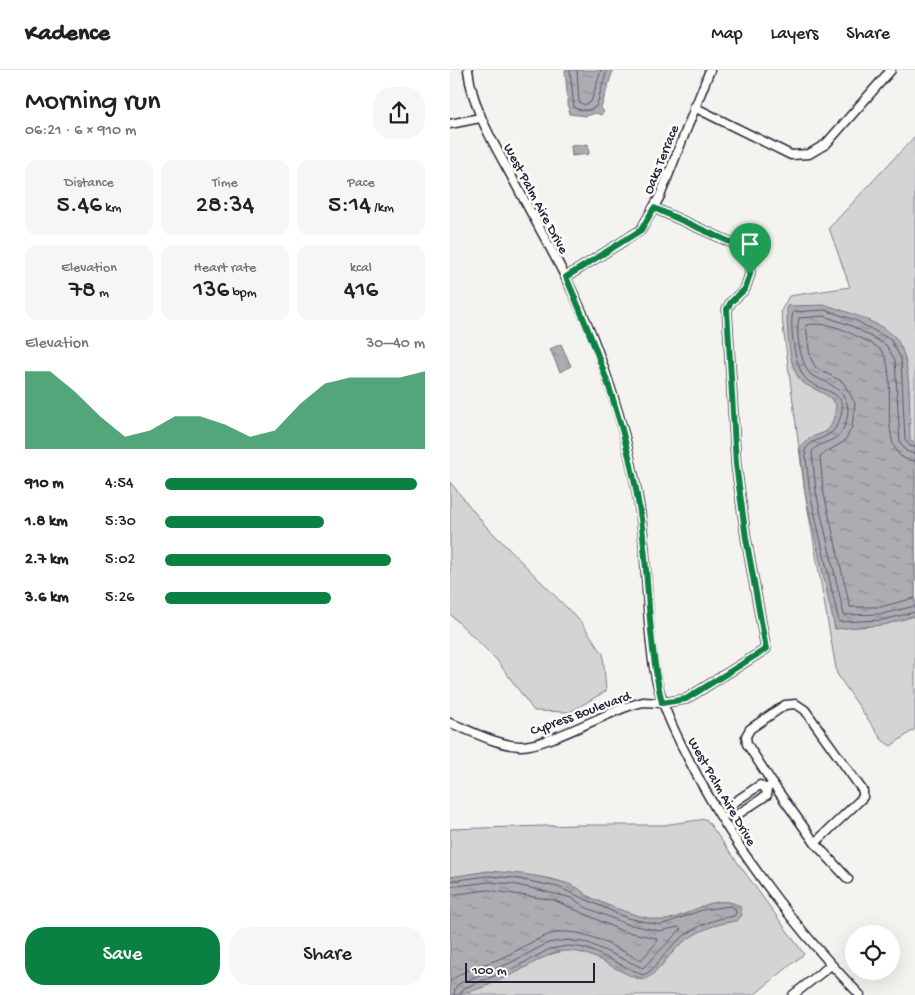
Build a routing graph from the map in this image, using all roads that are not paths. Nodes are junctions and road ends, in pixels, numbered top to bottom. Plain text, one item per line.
1 (468, 70) edge
2 (710, 70) edge
3 (891, 70) edge
4 (694, 107) junction
5 (480, 118) junction
6 (450, 124) edge
7 (654, 208) junction
8 (566, 277) junction
9 (662, 703) junction
10 (450, 723) edge
11 (770, 787) junction
12 (725, 816) junction
13 (815, 843) junction
14 (848, 879) dead end
15 (831, 966) junction
16 (793, 995) edge
17 (860, 995) edge

1 - 5 street, West Palm Aire Drive
2 - 4 street, Oaks Terrace
3 - 4 street
4 - 7 street, Oaks Terrace
5 - 6 street
5 - 8 street, West Palm Aire Drive
7 - 8 street, Oaks Terrace
7 - 9 street, Cypress Boulevard
8 - 9 street, West Palm Aire Drive
9 - 10 street, Cypress Boulevard
9 - 12 street, West Palm Aire Drive
11 - 12 street
11 - 12 street
11 - 13 street
11 - 13 street
12 - 15 street, West Palm Aire Drive
13 - 14 street
15 - 16 street
15 - 17 street, West Palm Aire Drive

